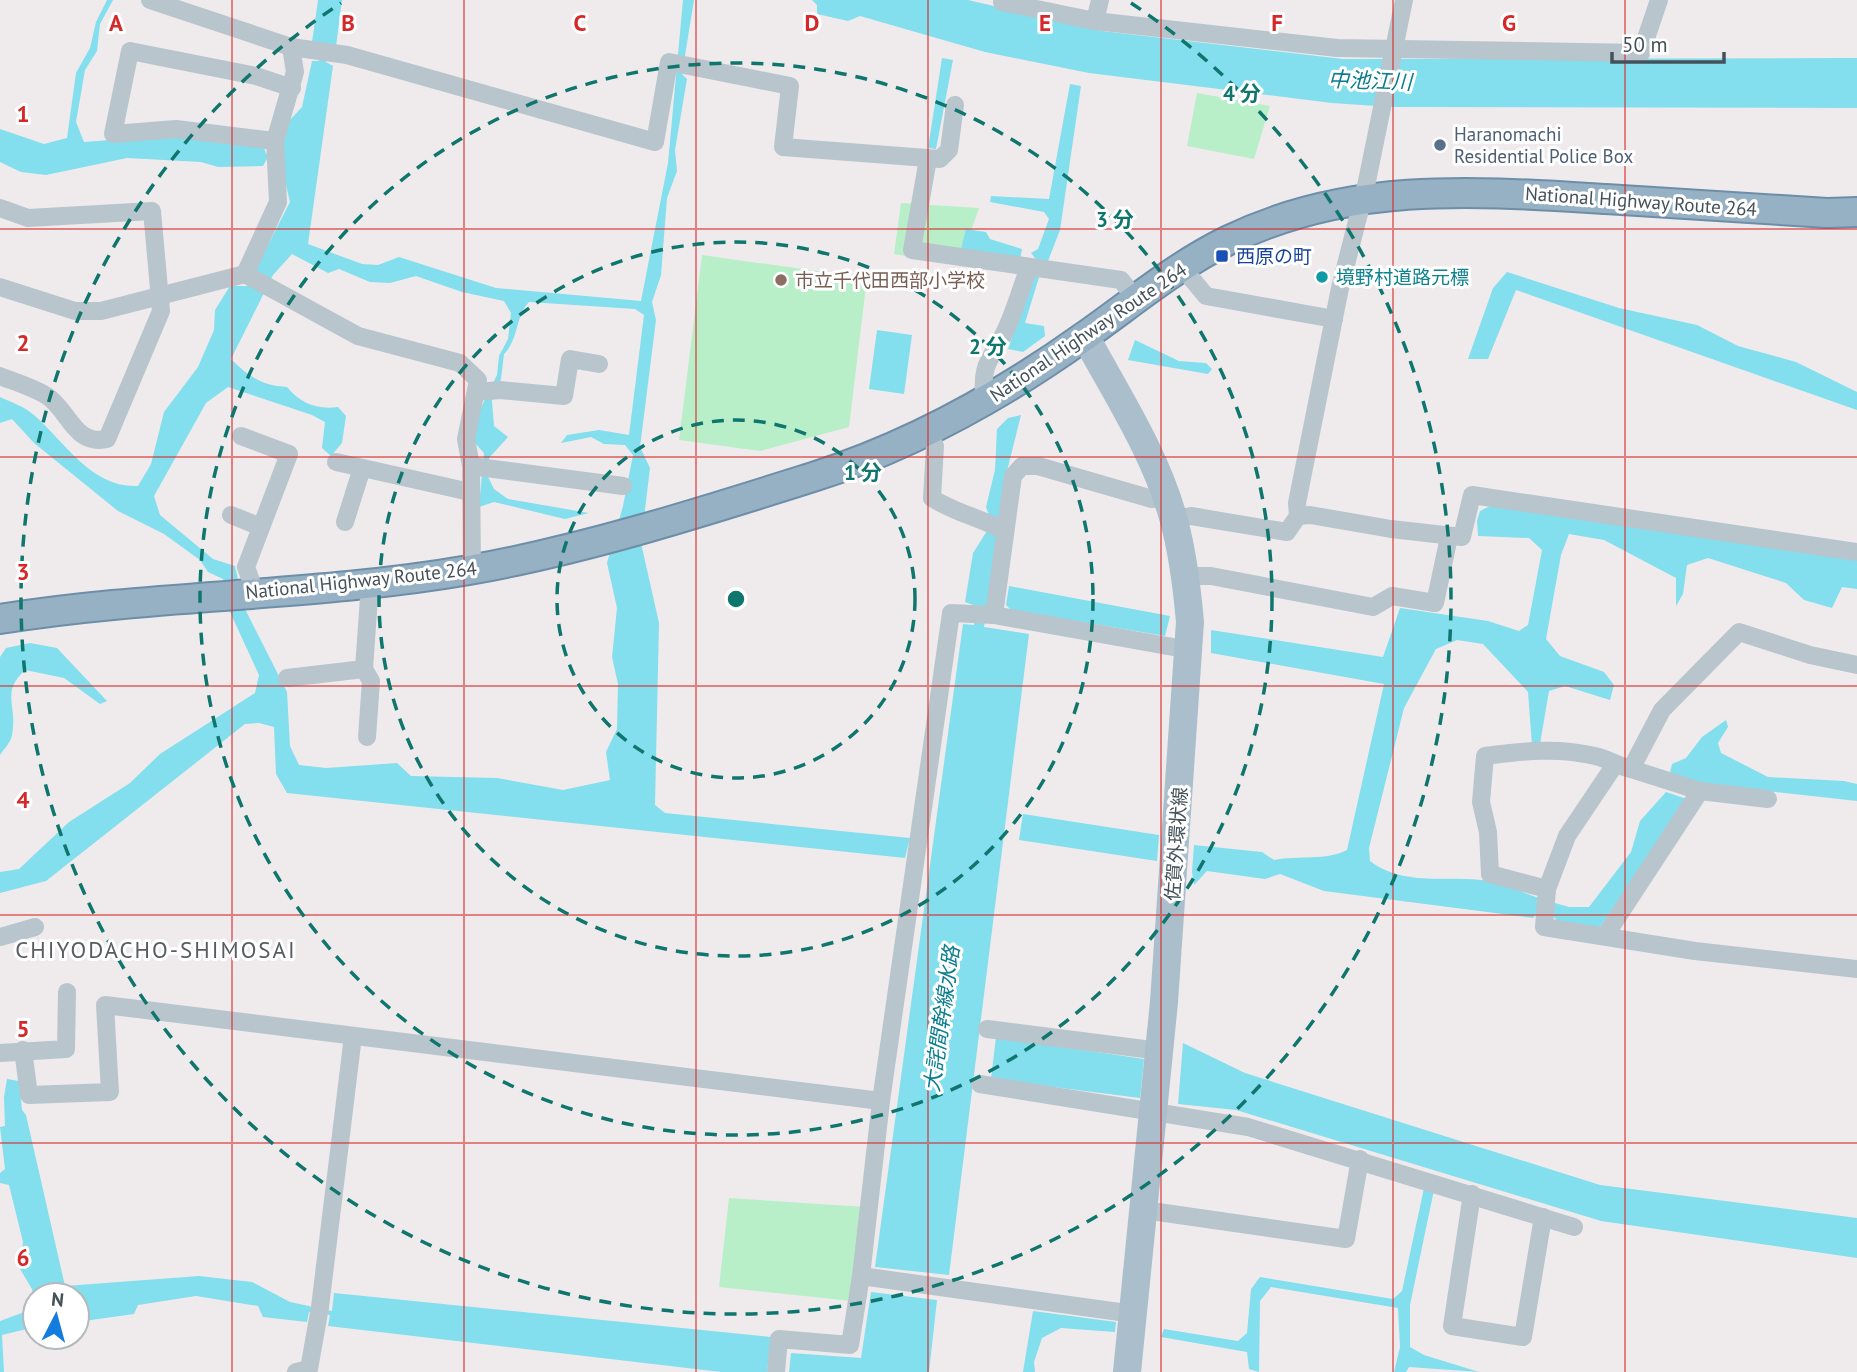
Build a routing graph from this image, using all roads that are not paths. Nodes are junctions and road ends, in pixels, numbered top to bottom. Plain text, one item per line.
1 (150, 0) edge
2 (1100, 0) edge
3 (1404, 0) edge
4 (1659, 0) edge
5 (1002, 2) dead end
6 (1095, 21) junction
7 (291, 47) junction
8 (1392, 49) junction
9 (292, 88) junction
10 (955, 105) dead end
11 (274, 152) junction
12 (928, 159) junction
13 (1363, 198) junction
14 (0, 208) edge
15 (1857, 212) edge
16 (1029, 267) junction
17 (1182, 267) junction
18 (247, 276) junction
19 (0, 286) edge
20 (159, 296) junction
21 (1135, 298) junction
22 (1334, 319) junction
23 (1085, 336) junction
24 (599, 364) dead end
25 (0, 376) edge
26 (477, 392) junction
27 (985, 402) junction
28 (929, 432) junction
29 (241, 436) dead end
30 (336, 463) dead end
31 (481, 466) junction
32 (362, 468) junction
33 (623, 486) dead end
34 (470, 492) junction
35 (1170, 508) junction
36 (231, 515) dead end
37 (1298, 516) junction
38 (345, 522) dead end
39 (261, 527) junction
40 (1005, 531) junction
41 (1449, 537) junction
42 (1857, 552) edge
43 (472, 570) junction
44 (1186, 576) junction
45 (370, 583) junction
46 (241, 594) junction
47 (994, 615) junction
48 (0, 619) edge
49 (1190, 650) junction
50 (1857, 665) edge
51 (364, 669) junction
52 (287, 678) dead end
53 (367, 737) dead end
54 (1623, 767) junction
55 (1700, 791) junction
56 (1768, 799) dead end
57 (1547, 889) junction
58 (35, 927) dead end
59 (1605, 936) junction
60 (0, 937) edge
61 (1857, 968) edge
62 (67, 992) dead end
63 (987, 1029) dead end
64 (353, 1035) junction
65 (23, 1050) junction
66 (0, 1053) edge
67 (1157, 1080) junction
68 (980, 1084) dead end
69 (881, 1101) junction
70 (1360, 1159) junction
71 (1472, 1195) junction
72 (1144, 1210) junction
73 (1543, 1217) junction
74 (1574, 1227) dead end
75 (860, 1276) junction
76 (1134, 1314) junction
77 (777, 1366) edge
78 (296, 1372) edge
79 (1127, 1372) edge

1 - 7 street
2 - 6 street
3 - 8 street
4 - 8 street
5 - 6 street
6 - 8 street
7 - 9 street
7 - 12 street
8 - 13 street
9 - 11 street
9 - 11 street
10 - 12 street
11 - 18 street
12 - 16 street
13 - 15 highway, National Highway Route 264
13 - 17 highway, National Highway Route 264
13 - 22 street
14 - 20 street
16 - 21 street
16 - 27 street
17 - 21 highway, National Highway Route 264
17 - 22 street
18 - 20 street
18 - 26 street
19 - 20 street
20 - 25 street
21 - 23 highway, National Highway Route 264
22 - 37 street
23 - 27 highway, National Highway Route 264
23 - 35 main road, 佐賀外環状線
24 - 26 street
26 - 31 street
27 - 28 highway, National Highway Route 264
28 - 40 street
28 - 43 highway, National Highway Route 264
29 - 39 street
30 - 32 street
31 - 33 street
31 - 34 street
32 - 34 street
32 - 38 street
34 - 43 street
35 - 37 street
35 - 40 street
35 - 44 main road, 佐賀外環状線
36 - 39 street
37 - 41 street
39 - 46 street
40 - 47 street
41 - 42 street
41 - 44 street
43 - 45 highway, National Highway Route 264
44 - 49 main road, 佐賀外環状線
45 - 46 highway, National Highway Route 264
45 - 51 street
46 - 48 highway, National Highway Route 264
47 - 49 street
47 - 69 street
49 - 67 main road, 佐賀外環状線
50 - 54 street
51 - 52 street
51 - 53 street
54 - 55 street
54 - 57 street
54 - 57 street
55 - 56 street
55 - 59 street
57 - 59 street
58 - 60 street
59 - 61 street
62 - 65 street
63 - 67 street
64 - 65 street
64 - 69 street
64 - 78 street
65 - 66 street
67 - 68 street
67 - 70 street
67 - 72 main road, 佐賀外環状線
69 - 75 street
70 - 71 street
70 - 72 street
71 - 73 street
71 - 73 street
72 - 76 main road, 佐賀外環状線
73 - 74 street
75 - 76 street
75 - 77 street
76 - 79 main road, 佐賀外環状線

